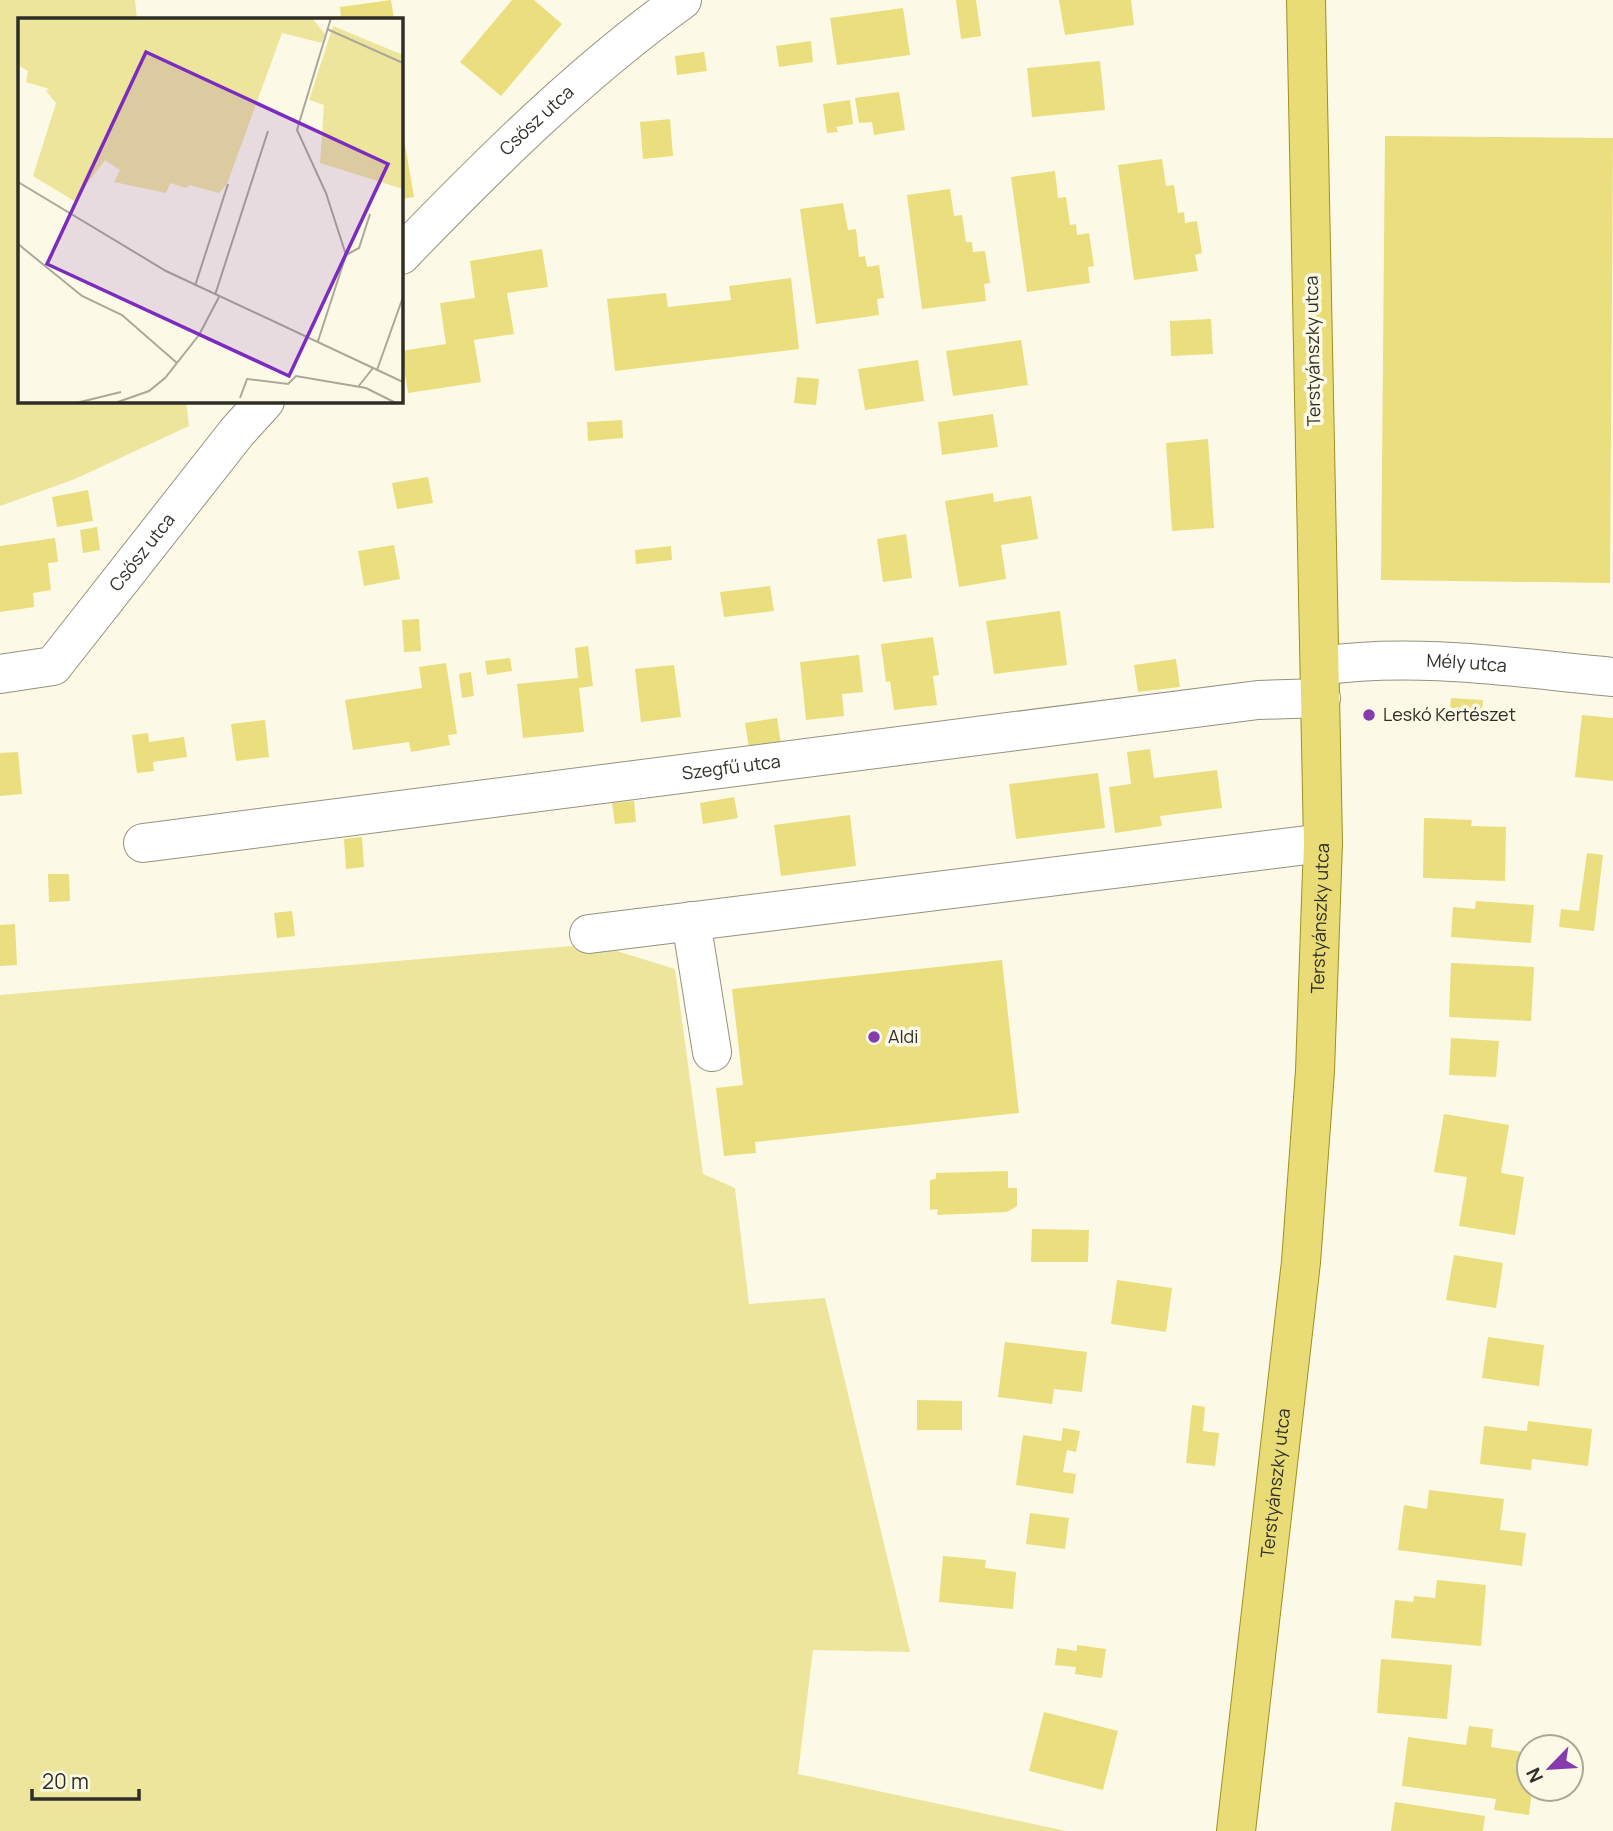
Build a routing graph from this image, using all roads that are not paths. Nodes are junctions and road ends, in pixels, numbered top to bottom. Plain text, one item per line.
1 (682, 0) edge
2 (1306, 0) edge
3 (402, 254) edge
4 (264, 402) edge
5 (0, 674) edge
6 (1613, 677) edge
7 (1320, 682) junction
8 (143, 843) dead end
9 (1323, 843) junction
10 (691, 921) junction
11 (589, 934) dead end
12 (712, 1052) dead end
13 (1236, 1831) edge

1 - 3 street, Csősz utca
2 - 7 main road, Terstyánszky utca
4 - 5 street, Csősz utca
6 - 7 street, Mély utca
7 - 8 street, Szegfű utca
7 - 9 main road, Terstyánszky utca
9 - 10 street
9 - 13 main road, Terstyánszky utca
10 - 11 street
10 - 12 street

